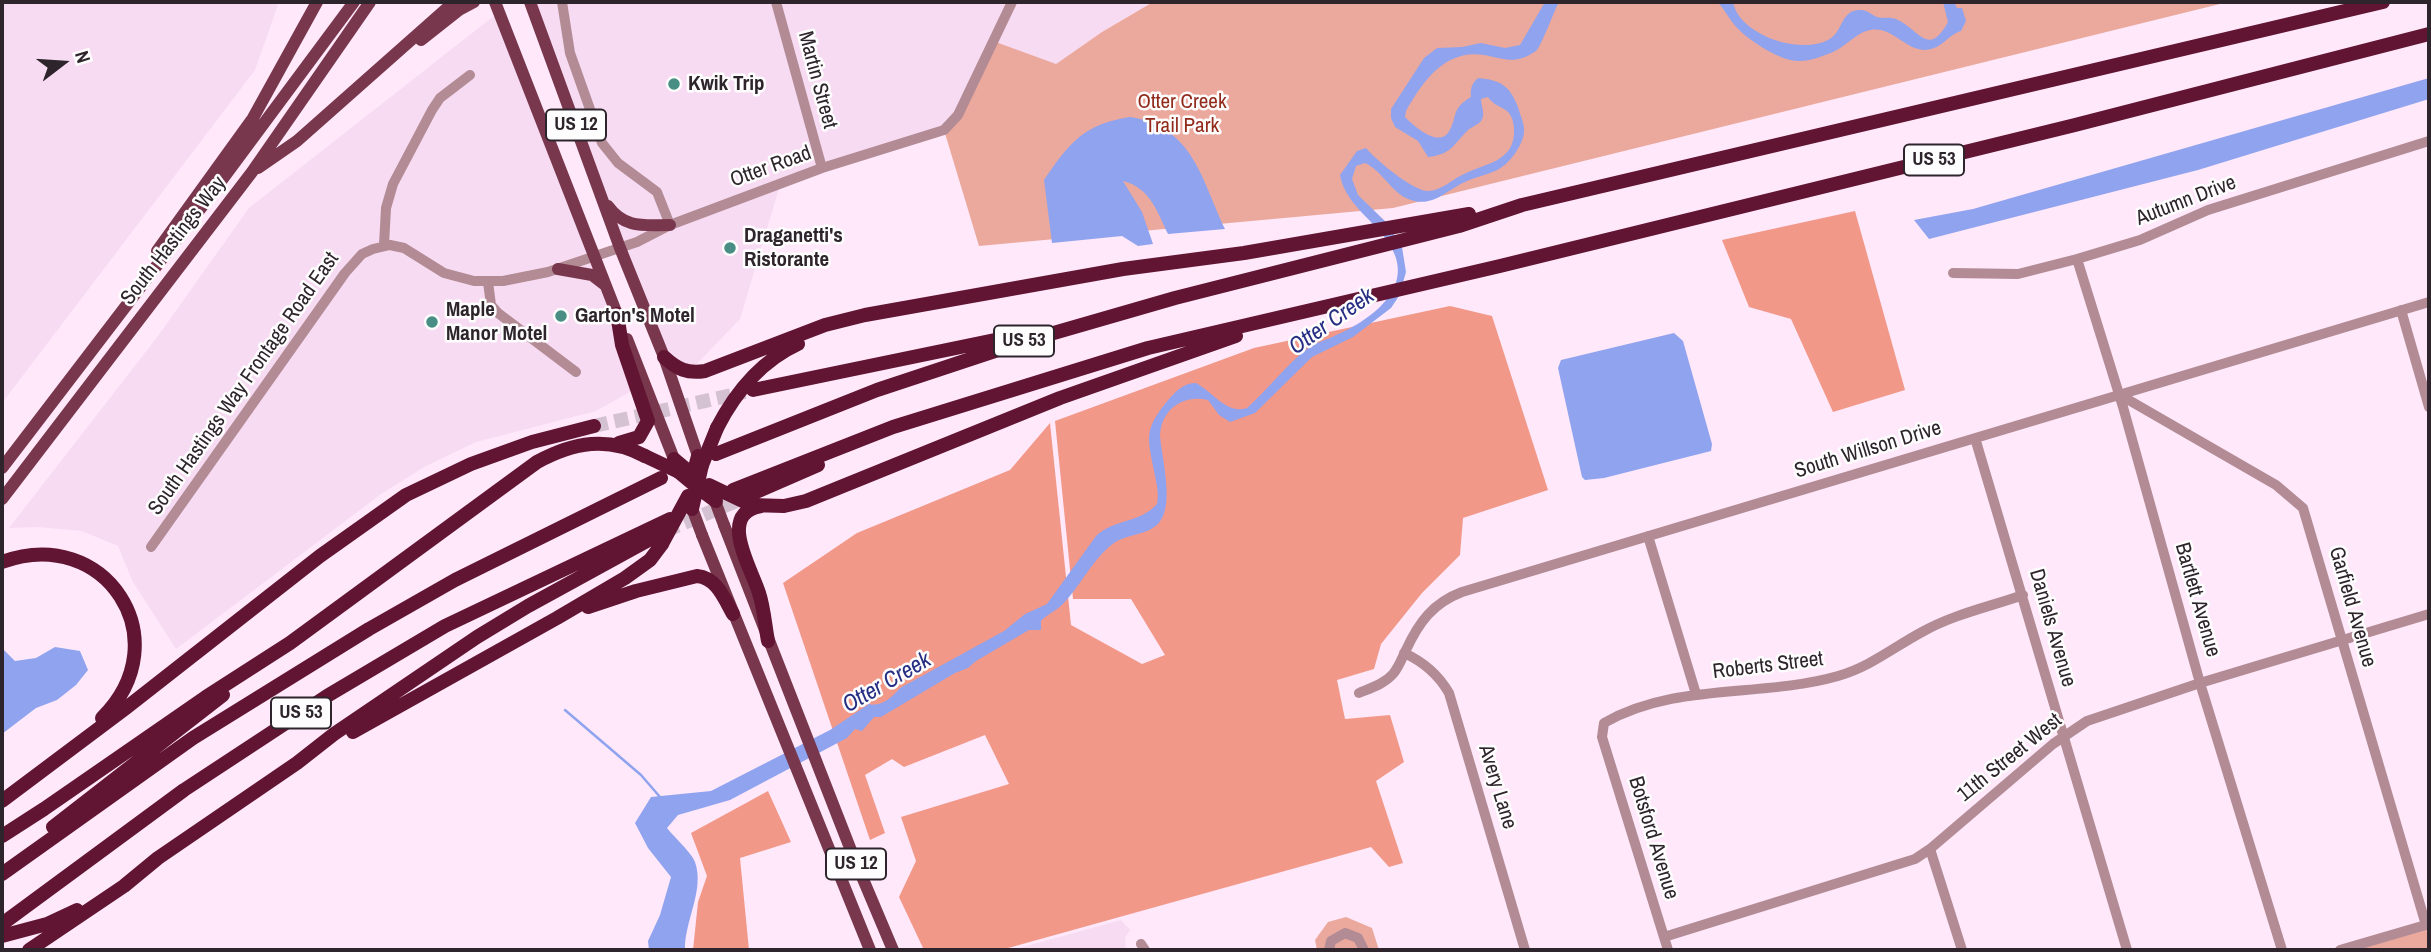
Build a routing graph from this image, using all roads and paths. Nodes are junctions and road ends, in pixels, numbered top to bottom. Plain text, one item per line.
1 (317, 2) edge
2 (354, 2) edge
3 (370, 2) edge
4 (454, 2) edge
5 (474, 2) edge
6 (495, 2) edge
7 (562, 2) edge
8 (776, 2) edge
9 (1012, 2) edge
10 (2383, 2) edge
11 (533, 5) edge
12 (2429, 34) edge
13 (386, 64) junction
14 (470, 75) dead end
15 (2429, 141) edge
16 (822, 169) junction
17 (252, 172) junction
18 (603, 198) junction
19 (1460, 221) junction
20 (670, 225) junction
21 (384, 245) junction
22 (620, 248) junction
23 (595, 257) junction
24 (2077, 259) junction
25 (558, 269) junction
26 (1953, 273) dead end
27 (488, 282) junction
28 (607, 287) junction
29 (138, 289) junction
30 (2429, 302) edge
31 (1324, 307) junction
32 (892, 310) junction
33 (2401, 310) junction
34 (617, 314) junction
35 (1079, 324) junction
36 (664, 357) junction
37 (576, 372) dead end
38 (753, 390) tunnel mouth
39 (2120, 395) junction
40 (957, 405) junction
41 (2429, 407) edge
42 (594, 426) tunnel mouth
43 (1975, 438) junction
44 (615, 444) junction
45 (716, 454) dead end
46 (2, 468) edge
47 (662, 478) dead end
48 (693, 479) junction
49 (733, 490) tunnel mouth
50 (2, 499) edge
51 (716, 501) joint
52 (754, 502) junction
53 (666, 532) junction
54 (1648, 536) junction
55 (152, 548) dead end
56 (2, 562) edge
57 (2023, 595) junction
58 (733, 614) junction
59 (2429, 614) edge
60 (557, 618) junction
61 (2342, 639) junction
62 (768, 641) junction
63 (290, 643) junction
64 (1404, 653) junction
65 (2200, 683) junction
66 (1359, 693) dead end
67 (1696, 694) junction
68 (1602, 737) joint
69 (2064, 737) junction
70 (77, 744) junction
71 (297, 763) junction
72 (2, 801) edge
73 (2, 836) edge
74 (1930, 849) junction
75 (158, 859) junction
76 (2, 872) edge
77 (2, 924) edge
78 (2427, 924) edge
79 (2, 936) edge
80 (1664, 937) junction
81 (29, 950) edge
82 (870, 950) edge
83 (893, 950) edge
84 (1329, 950) edge
85 (1364, 950) edge
86 (1525, 950) edge
87 (1668, 950) edge
88 (1962, 950) edge
89 (2126, 950) edge
90 (2282, 950) edge
91 (2340, 950) edge

1 - 29 main road
2 - 29 main road, South Hastings Way
3 - 17 main road, South Hastings Way
4 - 13 main road
5 - 13 main road
6 - 23 main road, US 12
7 - 20 street
8 - 16 street, Martin Street
9 - 16 street, Otter Road
10 - 19 highway, US 53
11 - 18 main road, US 12
12 - 31 highway, US 53
13 - 17 main road
14 - 21 street
15 - 24 street, Autumn Drive
16 - 20 street, Otter Road
17 - 50 main road, South Hastings Way
18 - 20 main road
18 - 22 main road, US 12
19 - 32 highway
19 - 35 highway, US 53
20 - 22 street, Otter Road
21 - 27 street, Otter Road
21 - 55 street, South Hastings Way Frontage Road East
22 - 23 street, Otter Road
22 - 36 main road, US 12
23 - 25 street, Otter Road
23 - 28 main road, US 12
24 - 26 street, Autumn Drive
24 - 39 street, Bartlett Avenue
25 - 27 street, Otter Road
25 - 28 main road
27 - 37 street
28 - 34 main road, US 12
29 - 46 main road, South Hastings Way
30 - 33 street, South Willson Drive
31 - 40 highway, US 53
31 - 52 highway
32 - 36 highway
32 - 48 highway, bridge
33 - 39 street, South Willson Drive
33 - 41 street
34 - 44 highway
34 - 48 main road, US 12
35 - 38 highway
35 - 45 highway, US 53
36 - 48 main road, US 12
39 - 43 street, South Willson Drive
39 - 61 street, Garfield Avenue
39 - 65 street, Bartlett Avenue
40 - 49 highway, US 53
40 - 52 highway
42 - 70 highway
43 - 54 street, South Willson Drive
43 - 57 street, Daniels Avenue
44 - 48 highway, bridge
44 - 63 highway
47 - 76 highway, US 53
48 - 51 highway, bridge
48 - 52 highway, bridge
48 - 53 highway, bridge
48 - 58 main road, US 12, bridge
51 - 62 main road, US 12, bridge
52 - 62 highway
53 - 60 highway
53 - 71 highway
53 - 77 highway, US 53
54 - 64 street, South Willson Drive
54 - 67 street
56 - 70 highway
57 - 67 street, Roberts Street
57 - 69 street, Daniels Avenue
58 - 60 highway
58 - 82 main road, US 12
59 - 61 street, 11th Street West
60 - 71 highway
61 - 65 street, 11th Street West
61 - 78 street, Garfield Avenue
62 - 83 main road, US 12
63 - 73 highway
63 - 76 highway
64 - 66 street, South Willson Drive
64 - 86 street, Avery Lane
65 - 69 street, 11th Street West
65 - 90 street, Bartlett Avenue
67 - 68 street, Roberts Street
68 - 80 street, Botsford Avenue
69 - 74 street, 11th Street West
69 - 89 street, Daniels Avenue
70 - 72 highway
71 - 75 highway
74 - 80 street, 11th Street West
74 - 88 street
75 - 79 highway
75 - 81 highway
78 - 91 street
80 - 87 street, Botsford Avenue
84 - 85 street

